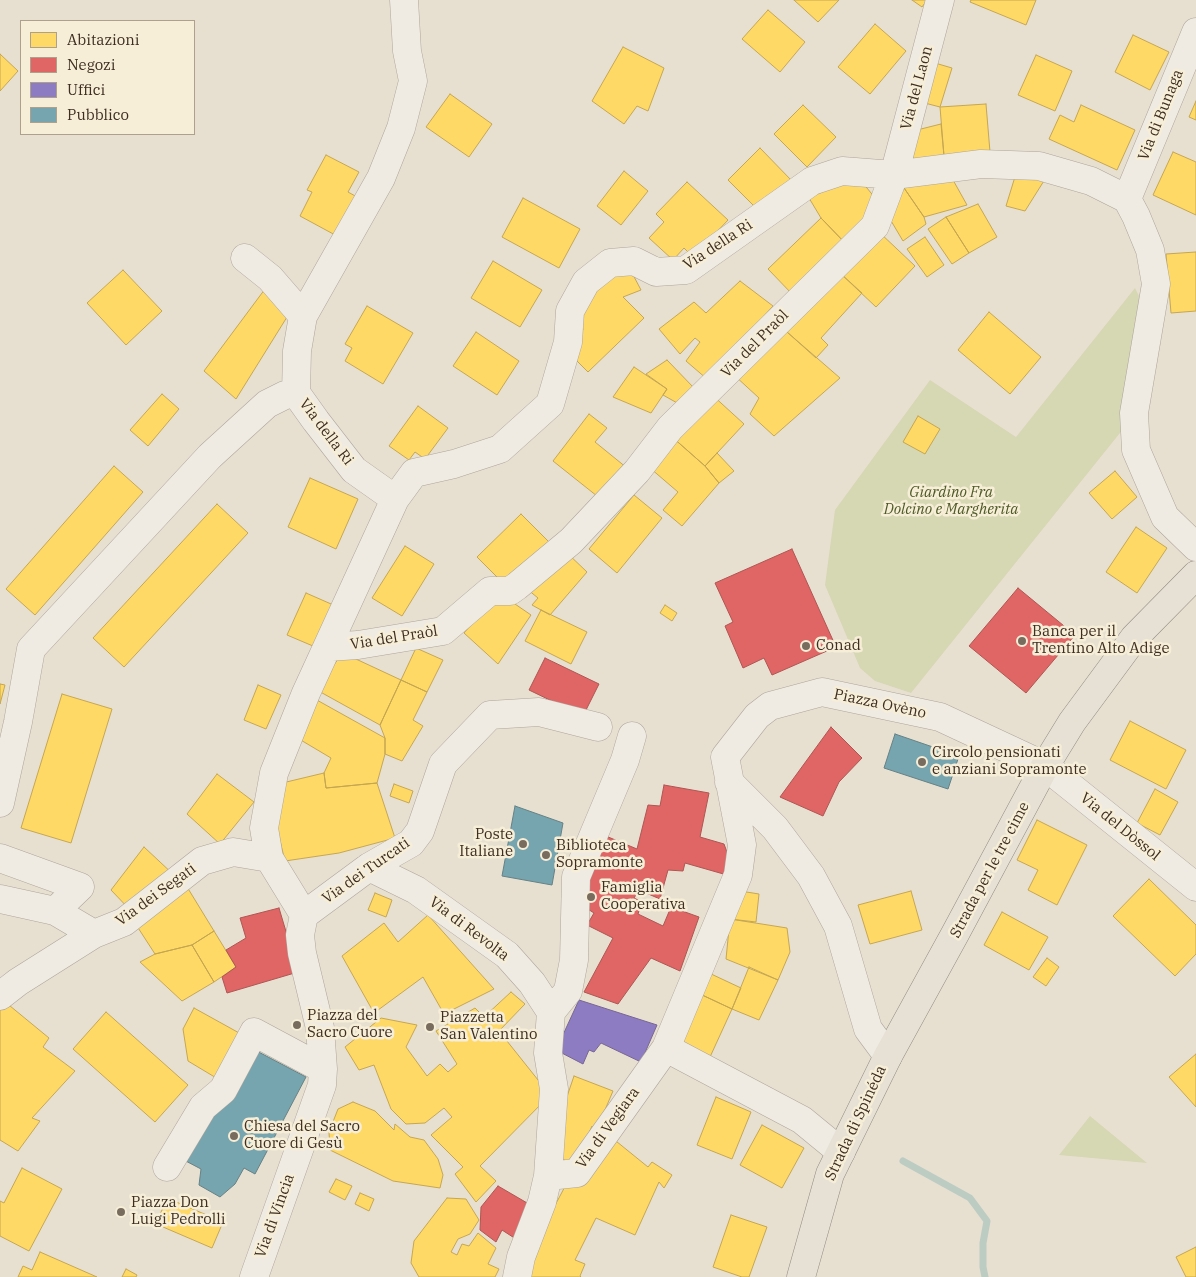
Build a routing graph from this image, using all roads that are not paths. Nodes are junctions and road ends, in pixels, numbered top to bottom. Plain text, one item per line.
1 (404, 0) edge
2 (940, 0) edge
3 (1196, 32) edge
4 (894, 175) junction
5 (1127, 199) junction
6 (245, 258) dead end
7 (303, 316) junction
8 (296, 393) junction
9 (395, 498) junction
10 (1196, 548) edge
11 (1196, 575) edge
12 (328, 646) junction
13 (598, 727) dead end
14 (632, 736) dead end
15 (1045, 766) junction
16 (729, 782) junction
17 (0, 803) edge
18 (0, 858) edge
19 (270, 858) junction
20 (369, 867) junction
21 (1196, 887) edge
22 (0, 899) edge
23 (55, 911) junction
24 (304, 915) junction
25 (94, 934) junction
26 (0, 996) edge
27 (551, 1012) junction
28 (666, 1048) junction
29 (888, 1056) junction
30 (323, 1069) junction
31 (841, 1152) junction
32 (167, 1168) dead end
33 (548, 1176) junction
34 (254, 1277) edge
35 (517, 1277) edge
36 (801, 1277) edge

1 - 7 street, Via della Ri
2 - 4 street, Via del Laon
3 - 5 street, Via di Bunaga
4 - 5 street
4 - 9 street, Via della Ri
4 - 12 street, Via del Praòl
5 - 10 street
6 - 7 street
7 - 8 street, Via della Ri
8 - 9 street, Via della Ri
8 - 17 street
9 - 12 street, Via della Ri
11 - 15 main road, Strada per le tre cime
12 - 19 street
13 - 20 street, Via dei Turcati
14 - 27 street
15 - 16 street, Piazza Ovèno
15 - 21 street, Via del Dòssol
15 - 29 main road, Strada per le tre cime
16 - 28 street, Via di Vegiara
16 - 29 street
18 - 23 street
19 - 24 street
19 - 25 street, Via dei Segati
20 - 24 street, Via dei Turcati
20 - 27 street, Via di Revolta
22 - 23 street
23 - 25 street
24 - 30 street
25 - 26 street, Via dei Segati
27 - 33 street
28 - 31 street
28 - 33 street, Via di Vegiara
29 - 31 main road, Strada di Spinéda
30 - 32 street
30 - 34 street, Via di Vincia
31 - 36 main road, Strada di Spinéda
33 - 35 street

